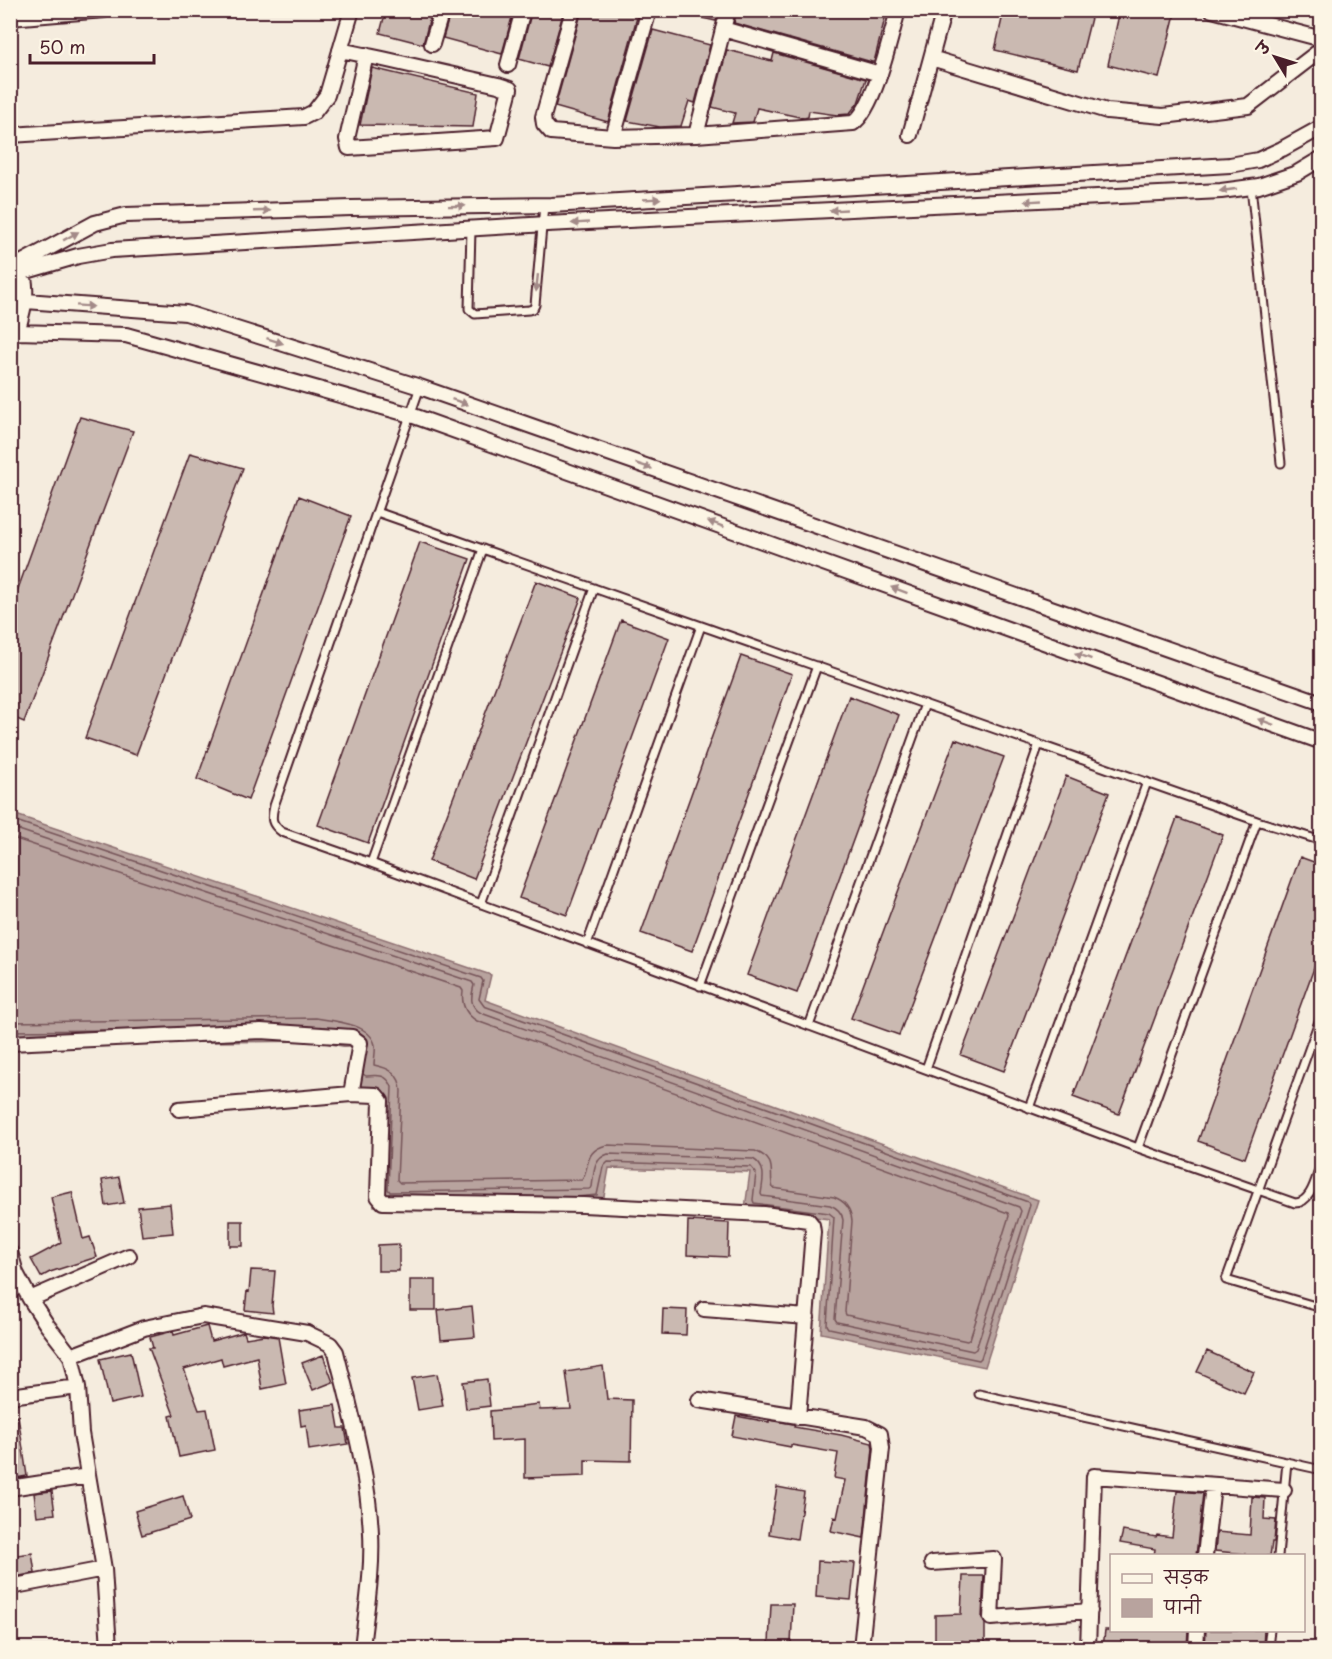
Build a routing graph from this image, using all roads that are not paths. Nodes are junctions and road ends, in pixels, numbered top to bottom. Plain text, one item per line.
1 (104, 10) edge
2 (352, 10) edge
3 (442, 10) edge
4 (523, 10) edge
5 (573, 10) edge
6 (649, 10) edge
7 (728, 10) edge
8 (898, 10) edge
9 (944, 10) edge
10 (1212, 10) edge
11 (10, 18) edge
12 (723, 29) junction
13 (1322, 39) edge
14 (432, 44) dead end
15 (1322, 49) edge
16 (340, 50) junction
17 (366, 55) junction
18 (931, 58) junction
19 (508, 65) dead end
20 (880, 74) junction
21 (1322, 127) edge
22 (10, 135) edge
23 (696, 135) junction
24 (910, 135) dead end
25 (613, 137) junction
26 (1322, 158) edge
27 (1251, 187) junction
28 (544, 205) junction
29 (543, 224) junction
30 (471, 229) junction
31 (18, 268) edge
32 (26, 301) junction
33 (10, 304) edge
34 (14, 332) edge
35 (420, 387) junction
36 (411, 415) junction
37 (1281, 463) dead end
38 (377, 512) junction
39 (483, 549) junction
40 (594, 588) junction
41 (701, 626) junction
42 (817, 666) junction
43 (1322, 703) edge
44 (925, 704) junction
45 (1322, 742) edge
46 (1039, 744) junction
47 (1148, 782) junction
48 (1257, 821) junction
49 (1322, 841) edge
50 (371, 863) junction
51 (481, 904) junction
52 (587, 944) junction
53 (700, 986) junction
54 (1322, 1013) edge
55 (809, 1026) junction
56 (10, 1043) edge
57 (926, 1069) junction
58 (351, 1094) junction
59 (1029, 1108) junction
60 (178, 1109) dead end
61 (1138, 1148) junction
62 (1322, 1162) edge
63 (1259, 1190) junction
64 (10, 1252) edge
65 (129, 1256) dead end
66 (30, 1299) junction
67 (1322, 1308) edge
68 (704, 1309) dead end
69 (807, 1317) junction
70 (71, 1356) junction
71 (78, 1387) junction
72 (979, 1394) dead end
73 (10, 1396) edge
74 (699, 1400) dead end
75 (798, 1418) junction
76 (1287, 1462) junction
77 (1322, 1470) edge
78 (88, 1476) junction
79 (1213, 1485) junction
80 (10, 1488) edge
81 (1284, 1490) junction
82 (1205, 1554) edge
83 (1278, 1554) edge
84 (932, 1563) dead end
85 (104, 1569) junction
86 (10, 1587) edge
87 (1090, 1611) junction
88 (1197, 1632) edge
89 (1270, 1632) edge
90 (109, 1648) edge
91 (362, 1648) edge
92 (861, 1648) edge
93 (1088, 1648) edge
94 (1196, 1648) edge
95 (1268, 1648) edge

1 - 11 street
2 - 16 street
3 - 14 street
4 - 19 street
5 - 25 street
6 - 25 street
7 - 12 street
8 - 20 street
9 - 18 street
10 - 13 street
12 - 20 street
12 - 23 street
15 - 18 street
16 - 17 street
16 - 22 street
17 - 17 street
18 - 24 street
20 - 23 street
28 -> 21 street
23 - 25 street
26 - 27 street
27 -> 29 street
27 - 37 lane
28 - 29 lane
31 -> 28 street
29 - 30 street
29 -> 30 lane
30 - 31 street
31 - 32 street
32 - 33 street
32 - 34 street
32 -> 35 street
34 - 36 street
35 - 36 lane
35 -> 43 street
36 - 38 lane
45 -> 36 street
38 - 39 lane
38 - 50 lane
39 - 40 lane
39 - 50 lane
40 - 41 lane
40 - 51 lane
41 - 42 lane
41 - 52 lane
42 - 44 lane
42 - 53 lane
44 - 46 lane
44 - 55 lane
46 - 47 lane
46 - 57 lane
47 - 48 lane
47 - 59 lane
48 - 49 lane
48 - 61 lane
50 - 51 lane
51 - 52 lane
52 - 53 lane
53 - 55 lane
54 - 63 lane
55 - 57 lane
56 - 58 street
57 - 59 lane
58 - 60 street
58 - 69 street
59 - 61 lane
61 - 63 lane
62 - 63 lane
63 - 67 lane
64 - 66 street
65 - 66 street
66 - 70 street
68 - 69 street
69 - 75 street
70 - 71 street
70 - 91 street
71 - 73 street
71 - 78 street
72 - 76 lane
74 - 75 street
75 - 92 street
76 - 77 lane
76 - 81 lane
78 - 80 street
78 - 85 street
79 - 81 street
79 - 82 street
79 - 87 street
81 - 83 lane
84 - 87 street
85 - 86 street
85 - 90 street
87 - 93 street
88 - 94 street
89 - 95 lane

